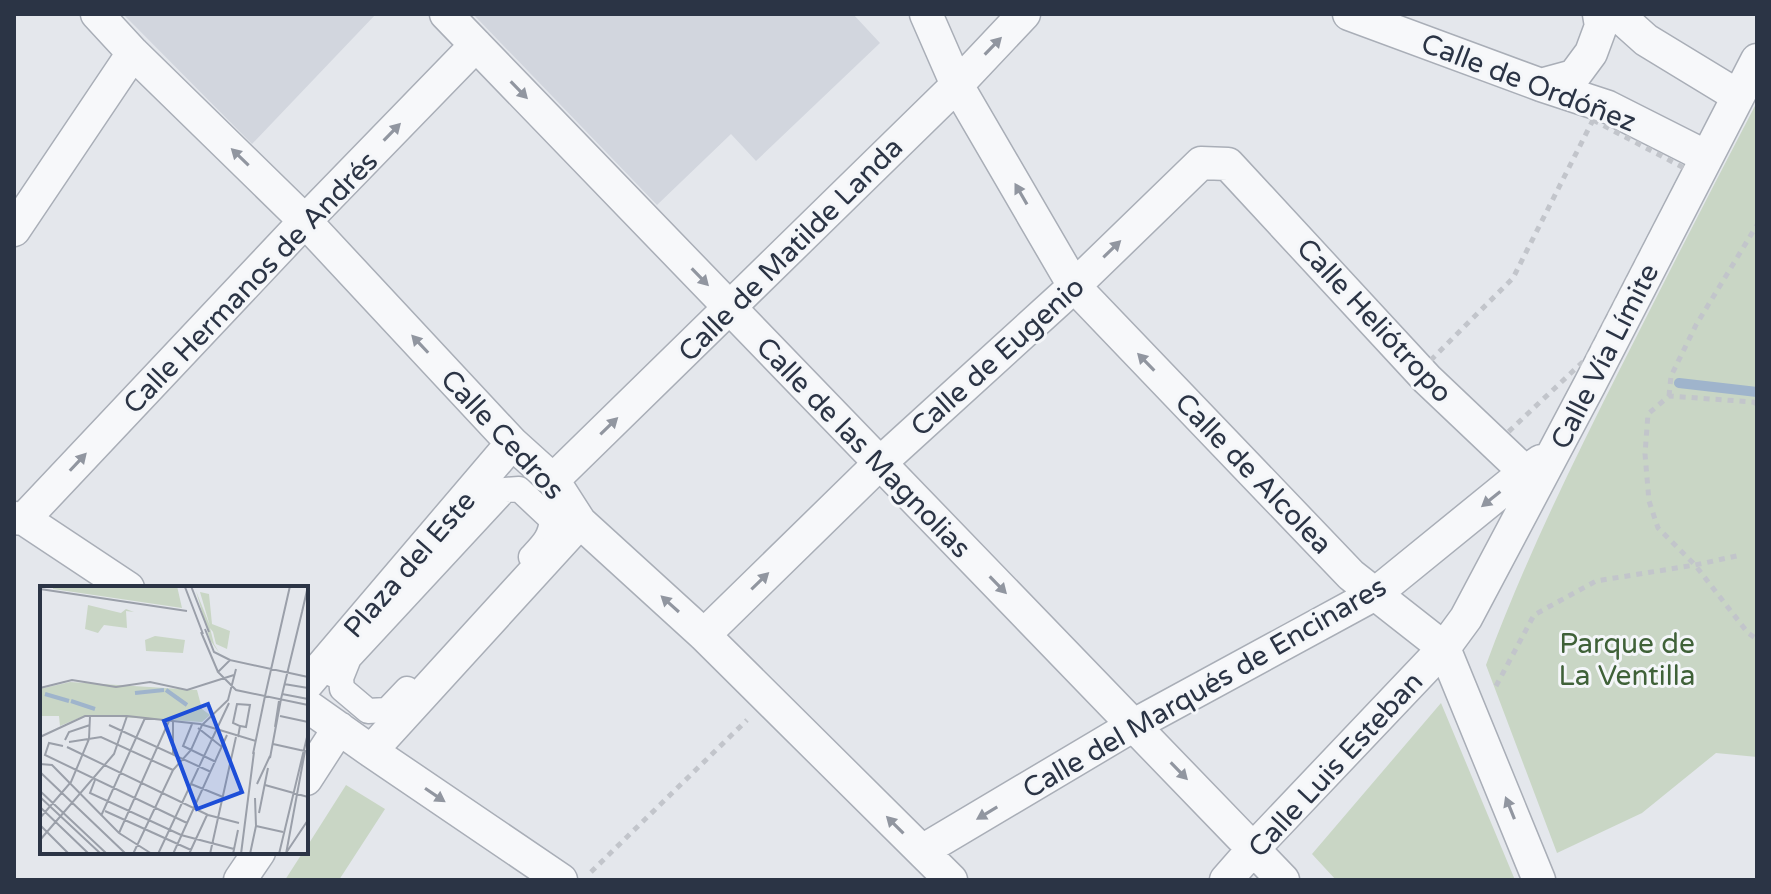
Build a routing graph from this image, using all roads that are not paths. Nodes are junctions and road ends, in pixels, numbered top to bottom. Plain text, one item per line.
1 (97, 14) edge
2 (446, 14) edge
3 (926, 14) edge
4 (1024, 14) edge
5 (1349, 14) edge
6 (1599, 14) edge
7 (1617, 14) edge
8 (476, 45) junction
9 (133, 53) junction
10 (1757, 60) edge
11 (957, 85) junction
12 (1541, 85) junction
13 (1738, 96) junction
14 (1707, 157) junction
15 (1228, 164) joint
16 (305, 221) junction
17 (14, 230) edge
18 (1074, 286) junction
19 (730, 308) junction
20 (512, 443) junction
21 (1554, 453) junction
22 (880, 463) junction
23 (1525, 472) junction
24 (553, 480) junction
25 (19, 518) edge
26 (562, 530) junction
27 (125, 586) edge
28 (1375, 594) junction
29 (704, 635) junction
30 (1444, 648) junction
31 (327, 679) edge
32 (308, 706) edge
33 (1134, 725) junction
34 (339, 728) junction
35 (371, 751) junction
36 (308, 776) edge
37 (1254, 848) junction
38 (922, 851) junction
39 (258, 854) edge
40 (240, 880) edge
41 (561, 880) edge
42 (951, 880) edge
43 (1226, 880) edge
44 (1283, 880) edge
45 (1539, 880) edge

1 - 9 street, Calle Cedros
2 - 8 street, Calle de las Magnolias
3 - 11 street, Calle de Alcolea
11 -> 4 street, Calle de Matilde Landa
5 - 12 street, Calle de Ordóñez
6 - 12 street
7 - 13 street
16 -> 8 street, Calle Hermanos de Andrés
8 -> 19 street, Calle de las Magnolias
16 -> 9 street, Calle Cedros
9 - 17 street
10 - 13 street, Calle Vía Límite
18 -> 11 street, Calle de Alcolea
11 - 19 street, Calle de Matilde Landa
12 - 14 street, Calle de Ordóñez
13 - 14 street, Calle Vía Límite
14 - 21 street, Calle Vía Límite
18 -> 15 street, Calle de Eugenio
15 - 23 street, Calle Heliótropo
20 -> 16 street, Calle Cedros
25 -> 16 street, Calle Hermanos de Andrés
18 - 22 street, Calle de Eugenio
28 -> 18 street, Calle de Alcolea
19 - 22 street, Calle de las Magnolias
24 -> 19 street, Calle de Matilde Landa
20 - 24 street, Calle Cedros
20 - 31 street, Plaza del Este
21 - 23 street, Calle del Marqués de Encinares
21 - 30 street, Calle Vía Límite
29 -> 22 street, Calle de Eugenio
22 -> 33 street, Calle de las Magnolias
23 -> 28 street, Calle del Marqués de Encinares
24 - 26 street, Calle Cedros
25 - 27 street
29 -> 26 street, Calle Cedros
26 - 31 street
26 - 31 street
26 - 35 street
28 - 30 street, Calle de Alcolea
28 - 33 street, Calle del Marqués de Encinares
38 -> 29 street, Calle Cedros
30 - 37 street, Calle Luis Esteban
45 -> 30 street
32 - 34 street
33 -> 37 street, Calle de las Magnolias
33 -> 38 street, Calle del Marqués de Encinares
34 - 35 street
34 - 36 street
35 -> 41 street
37 - 43 street, Calle Luis Esteban
37 - 44 street, Calle de las Magnolias
38 - 42 street, Calle Cedros
39 - 40 street

